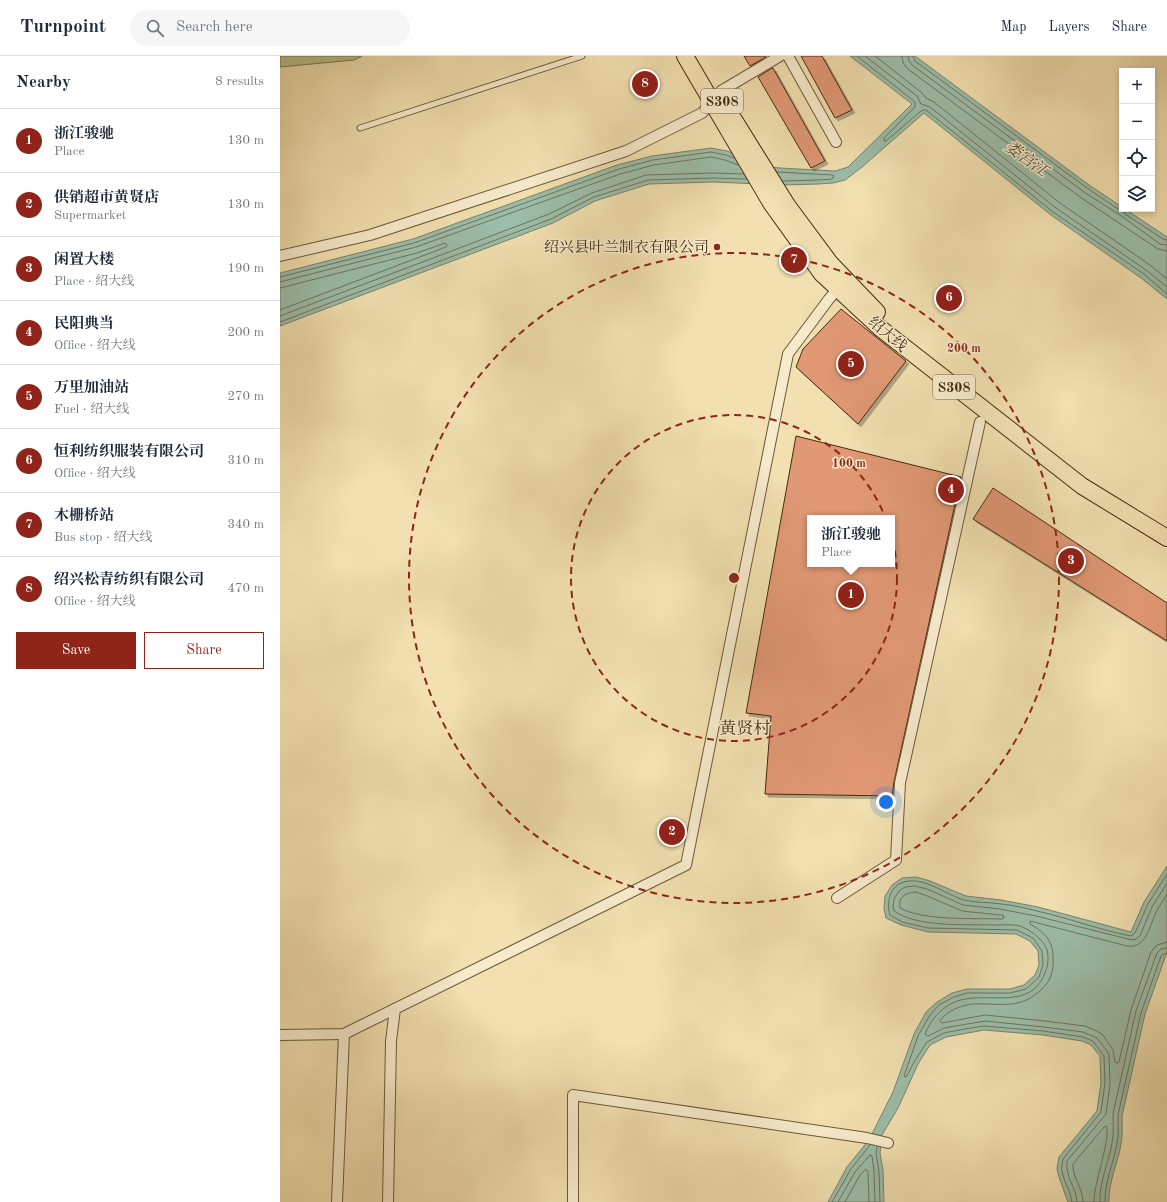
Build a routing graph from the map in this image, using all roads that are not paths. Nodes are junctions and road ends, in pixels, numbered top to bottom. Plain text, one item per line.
1 (582, 56) edge
2 (685, 56) edge
3 (696, 56) edge
4 (780, 56) edge
5 (788, 56) edge
6 (715, 99) junction
7 (360, 128) dead end
8 (836, 142) dead end
9 (743, 144) junction
10 (280, 256) edge
11 (842, 284) junction
12 (980, 422) dead end
13 (1167, 525) edge
14 (1167, 538) edge
15 (837, 898) dead end
16 (394, 1009) junction
17 (344, 1034) junction
18 (280, 1035) edge
19 (886, 1143) dead end
20 (336, 1202) edge
21 (388, 1202) edge
22 (573, 1202) edge

1 - 7 lane
2 - 6 main road, 绍大线 / S308
3 - 6 main road, 绍大线 / S308
4 - 6 street
5 - 8 street
6 - 9 main road, 绍大线 / S308
6 - 10 street
9 - 11 main road, 绍大线 / S308
9 - 11 main road, 绍大线 / S308
11 - 13 main road, 绍大线 / S308
11 - 14 main road, 绍大线 / S308
11 - 16 street
12 - 15 street
16 - 17 street
16 - 21 street
17 - 18 street
17 - 20 street
19 - 22 street

